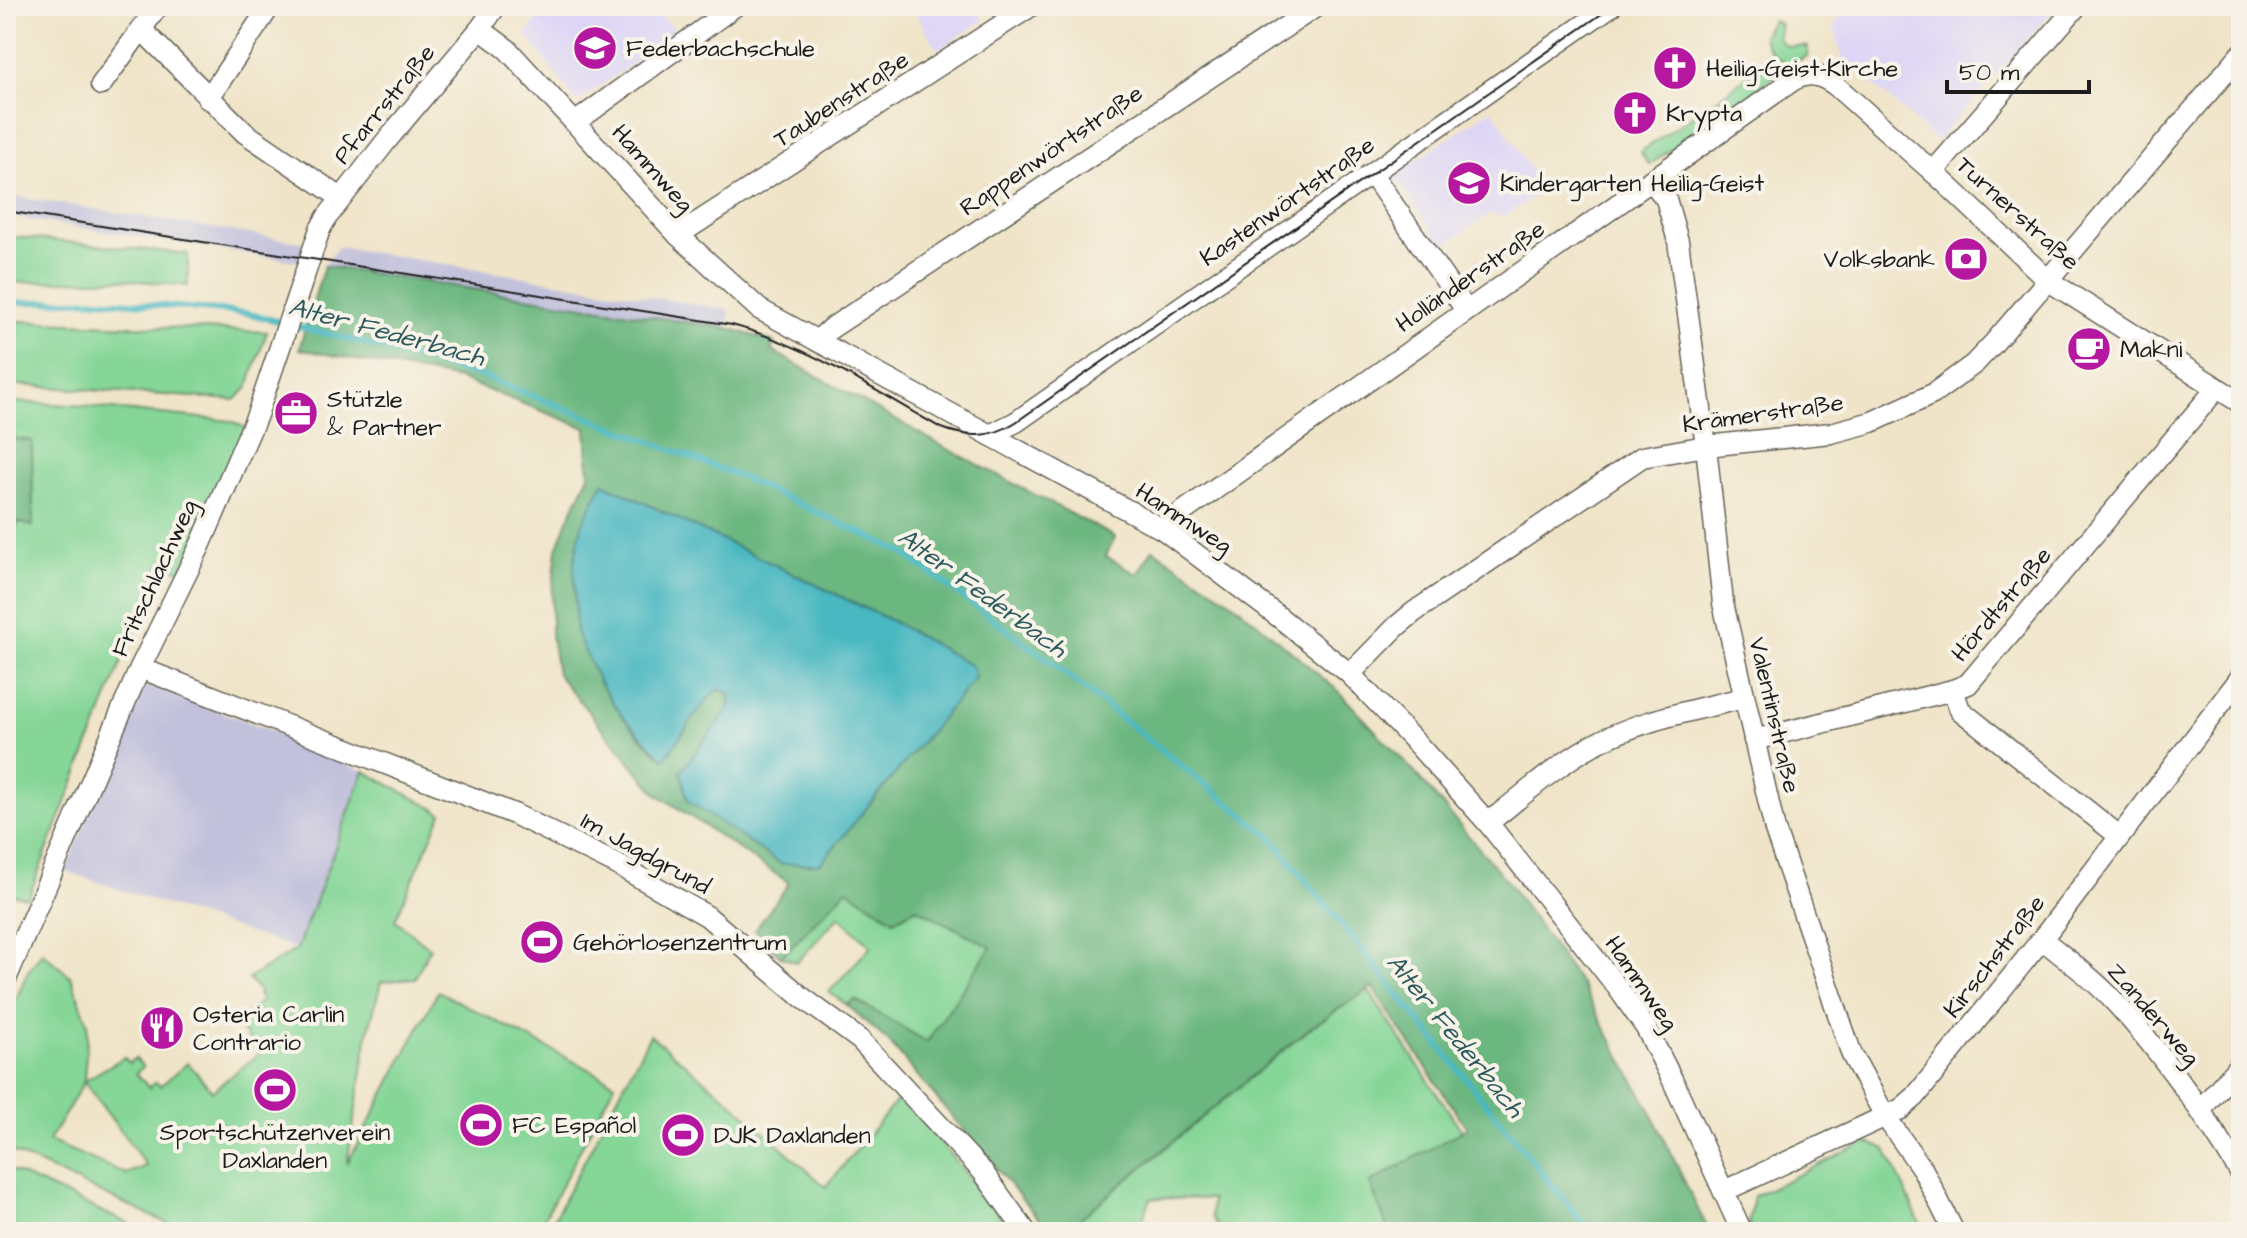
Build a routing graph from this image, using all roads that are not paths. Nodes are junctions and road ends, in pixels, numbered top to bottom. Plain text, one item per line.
1 (158, 6) edge
2 (270, 6) edge
3 (496, 6) edge
4 (735, 6) edge
5 (1031, 6) edge
6 (1317, 6) edge
7 (1611, 6) edge
8 (2077, 6) edge
9 (480, 29) junction
10 (142, 30) junction
11 (2241, 54) edge
12 (1811, 74) joint
13 (101, 85) dead end
14 (208, 99) junction
15 (576, 122) junction
16 (1933, 172) junction
17 (1372, 174) junction
18 (1651, 180) junction
19 (341, 198) junction
20 (678, 235) junction
21 (2049, 281) junction
22 (1466, 310) junction
23 (817, 341) junction
24 (2217, 388) junction
25 (2241, 403) edge
26 (990, 435) junction
27 (1706, 446) junction
28 (1164, 530) junction
29 (140, 668) junction
30 (1350, 674) junction
31 (2241, 677) edge
32 (1953, 690) junction
33 (1743, 698) junction
34 (1754, 740) junction
35 (1488, 823) junction
36 (2118, 835) junction
37 (2042, 939) junction
38 (6, 979) edge
39 (2241, 1063) edge
40 (2201, 1109) junction
41 (1885, 1116) junction
42 (2241, 1174) edge
43 (1724, 1191) junction
44 (1026, 1232) edge
45 (1742, 1232) edge
46 (1954, 1232) edge

1 - 10 street
2 - 14 street
3 - 9 street, Pfarrstraße
4 - 15 street
5 - 20 street, Taubenstraße
6 - 23 street, Rappenwörtstraße
7 - 17 street, Kastenwörtstraße
8 - 16 street
9 - 15 street, Hammweg
9 - 19 street, Pfarrstraße
10 - 13 street
10 - 14 street
11 - 21 street, Krämerstraße
12 - 16 street, Turnerstraße
12 - 18 street, Holländerstraße
14 - 19 street
15 - 20 street, Hammweg
16 - 21 street, Turnerstraße
17 - 22 street
17 - 26 street, Kastenwörtstraße
18 - 22 street, Holländerstraße
18 - 27 street, Valentinstraße
19 - 29 street, Fritschlachweg
20 - 23 street, Hammweg
21 - 24 street, Turnerstraße
21 - 27 street, Krämerstraße
22 - 28 street, Holländerstraße
23 - 26 street, Hammweg
24 - 25 street, Turnerstraße
24 - 32 street, Hördtstraße
26 - 28 street, Hammweg
27 - 30 street, Krämerstraße
27 - 33 street, Valentinstraße
28 - 30 street, Hammweg
29 - 38 street, Fritschlachweg
29 - 44 street, Im Jagdgrund
30 - 35 street, Hammweg
31 - 36 street, Kirschstraße
32 - 34 street, Hördtstraße
32 - 36 street
33 - 34 street, Valentinstraße
33 - 35 street
34 - 41 street, Valentinstraße
35 - 43 street, Hammweg
36 - 37 street, Kirschstraße
37 - 40 street, Zanderweg
37 - 41 street, Kirschstraße
39 - 40 street
40 - 42 street, Zanderweg
41 - 43 street, Kirschstraße
41 - 46 street, Valentinstraße
43 - 45 street, Hammweg

